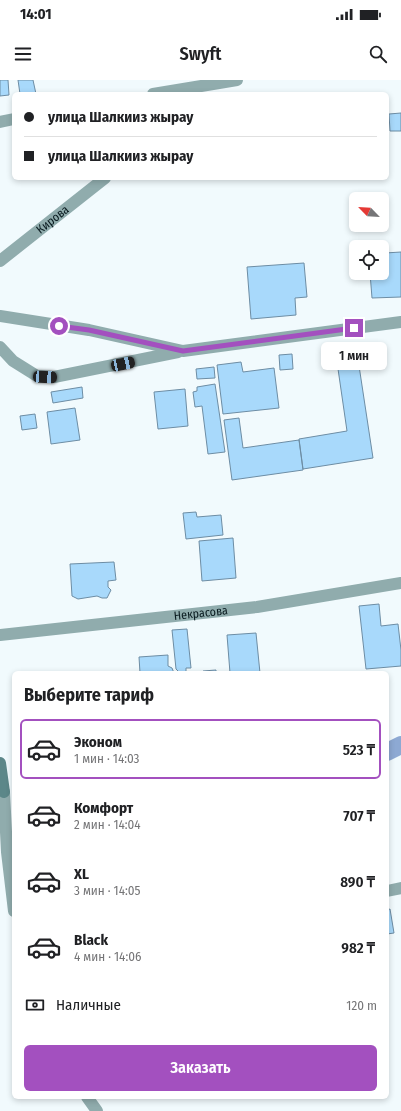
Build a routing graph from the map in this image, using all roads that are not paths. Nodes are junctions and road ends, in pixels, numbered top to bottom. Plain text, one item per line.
1 (237, 80) edge
2 (206, 84) junction
3 (164, 92) edge
4 (198, 92) edge
5 (12, 119) edge
6 (0, 122) edge
7 (102, 180) edge
8 (0, 261) edge
9 (0, 316) edge
10 (401, 322) edge
11 (0, 347) edge
12 (183, 351) junction
13 (401, 583) edge
14 (0, 635) edge
15 (0, 763) edge
16 (401, 888) edge
17 (389, 891) edge
18 (12, 893) edge
19 (88, 1099) edge
20 (97, 1111) edge

1 - 2 street
2 - 3 street
2 - 4 street
5 - 6 street
7 - 8 street, Кирова
9 - 12 street
10 - 12 street
11 - 12 street
13 - 14 street, Некрасова
15 - 18 street
16 - 17 street
19 - 20 street

